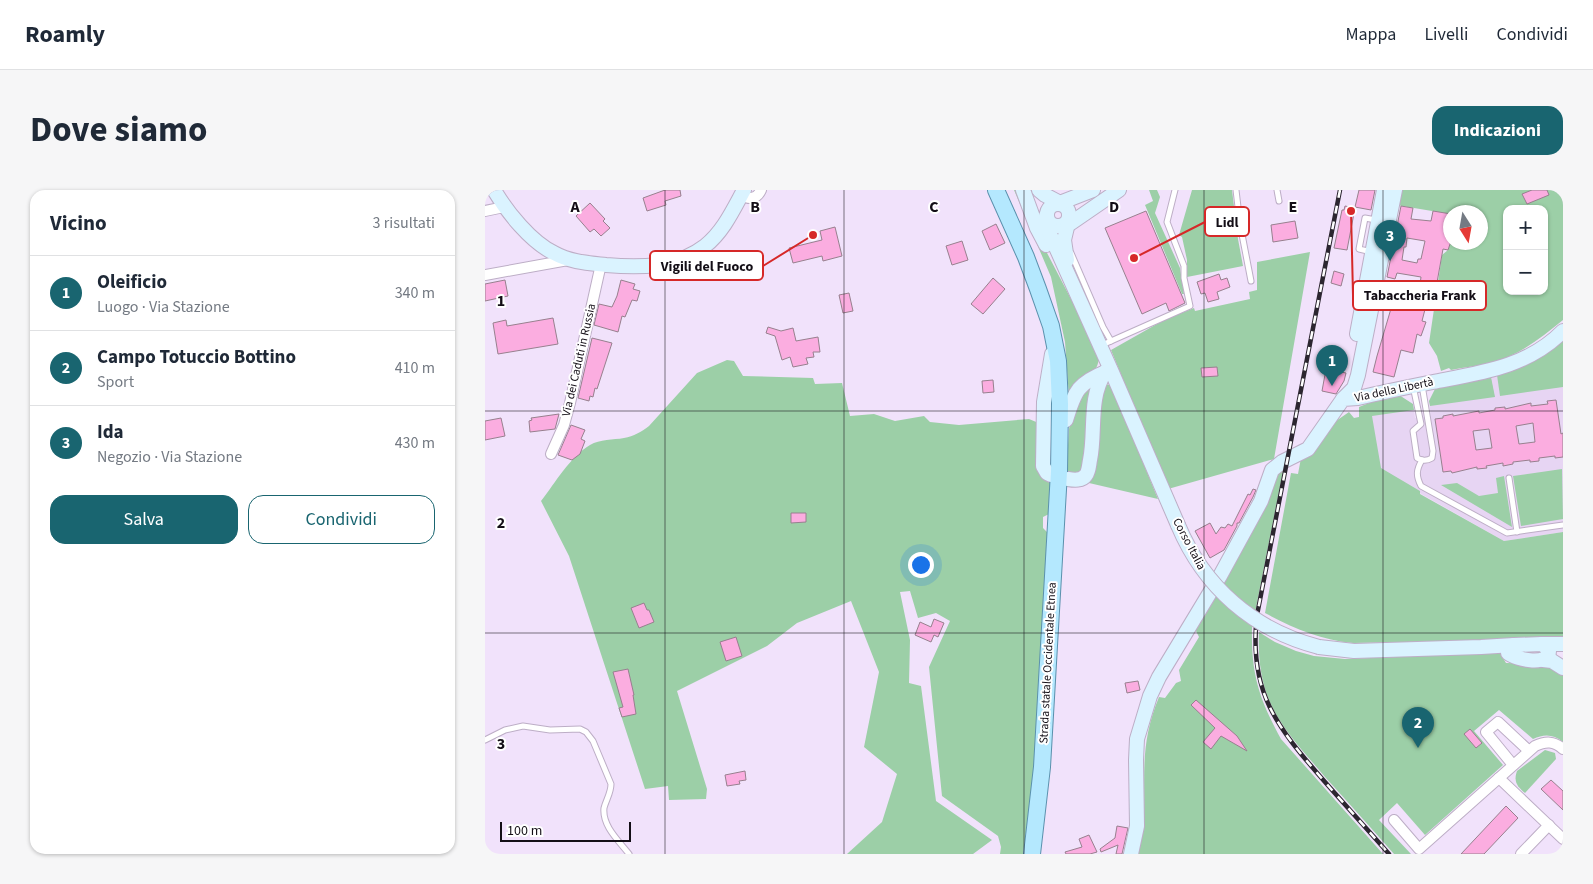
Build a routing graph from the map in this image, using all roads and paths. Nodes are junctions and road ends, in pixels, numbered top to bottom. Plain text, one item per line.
1 (494, 190) edge
2 (761, 190) edge
3 (989, 190) edge
4 (996, 190) edge
5 (1007, 190) edge
6 (1023, 190) edge
7 (1032, 190) edge
8 (1039, 190) edge
9 (1093, 190) edge
10 (1119, 190) edge
11 (1175, 190) edge
12 (1236, 190) edge
13 (1277, 190) edge
14 (1384, 190) edge
15 (1395, 190) edge
16 (743, 192) edge
17 (1279, 201) dead end
18 (1059, 204) junction
19 (504, 207) junction
20 (485, 211) edge
21 (1046, 218) junction
22 (1383, 221) junction
23 (1011, 224) junction
24 (1066, 227) junction
25 (569, 259) junction
26 (601, 264) junction
27 (485, 275) edge
28 (1251, 281) dead end
29 (1077, 294) junction
30 (1563, 331) edge
31 (1102, 341) junction
32 (1108, 371) junction
33 (1417, 385) junction
34 (1343, 400) junction
35 (1066, 420) junction
36 (551, 454) dead end
37 (1421, 460) junction
38 (1059, 476) junction
39 (1509, 478) dead end
40 (1563, 525) edge
41 (1517, 532) junction
42 (1553, 651) edge
43 (1563, 668) edge
44 (485, 740) edge
45 (1563, 749) edge
46 (1529, 750) junction
47 (1513, 765) junction
48 (1499, 778) junction
49 (1393, 820) dead end
50 (1549, 825) junction
51 (1563, 839) edge
52 (629, 854) edge
53 (1032, 854) edge
54 (1131, 854) edge
55 (1521, 854) edge

1 - 19 street
2 - 16 street
3 - 23 street
4 - 23 main road
5 - 35 main road
6 - 31 street
7 - 21 street
8 - 18 street
9 - 18 street
10 - 24 street
11 - 31 lane
12 - 28 lane
13 - 17 lane
14 - 22 street
15 - 22 street
16 - 26 street
18 - 21 street
18 - 24 street
19 - 20 street
19 - 25 street
21 - 24 street
21 - 29 street
22 - 34 street
23 - 38 main road
24 - 29 street
24 - 31 lane
25 - 26 street
25 - 27 street
26 - 36 street, Via dei Caduti in Russia
29 - 31 street, Corso Italia
30 - 33 street, Via della Libertà
31 - 32 street, Corso Italia
32 - 35 street
32 - 38 street
32 - 42 street, Corso Italia, bridge
33 - 34 street, Via della Libertà
33 - 37 lane
33 - 37 lane
34 - 54 street, Via della Libertà
35 - 38 main road
37 - 41 lane
38 - 53 main road, Strada statale Occidentale Etnea
39 - 41 lane
40 - 41 lane
42 - 43 street, Corso Italia
44 - 52 lane
45 - 46 street
46 - 47 street
46 - 47 street
47 - 48 street
48 - 49 street
48 - 50 street
50 - 51 street
50 - 55 street

